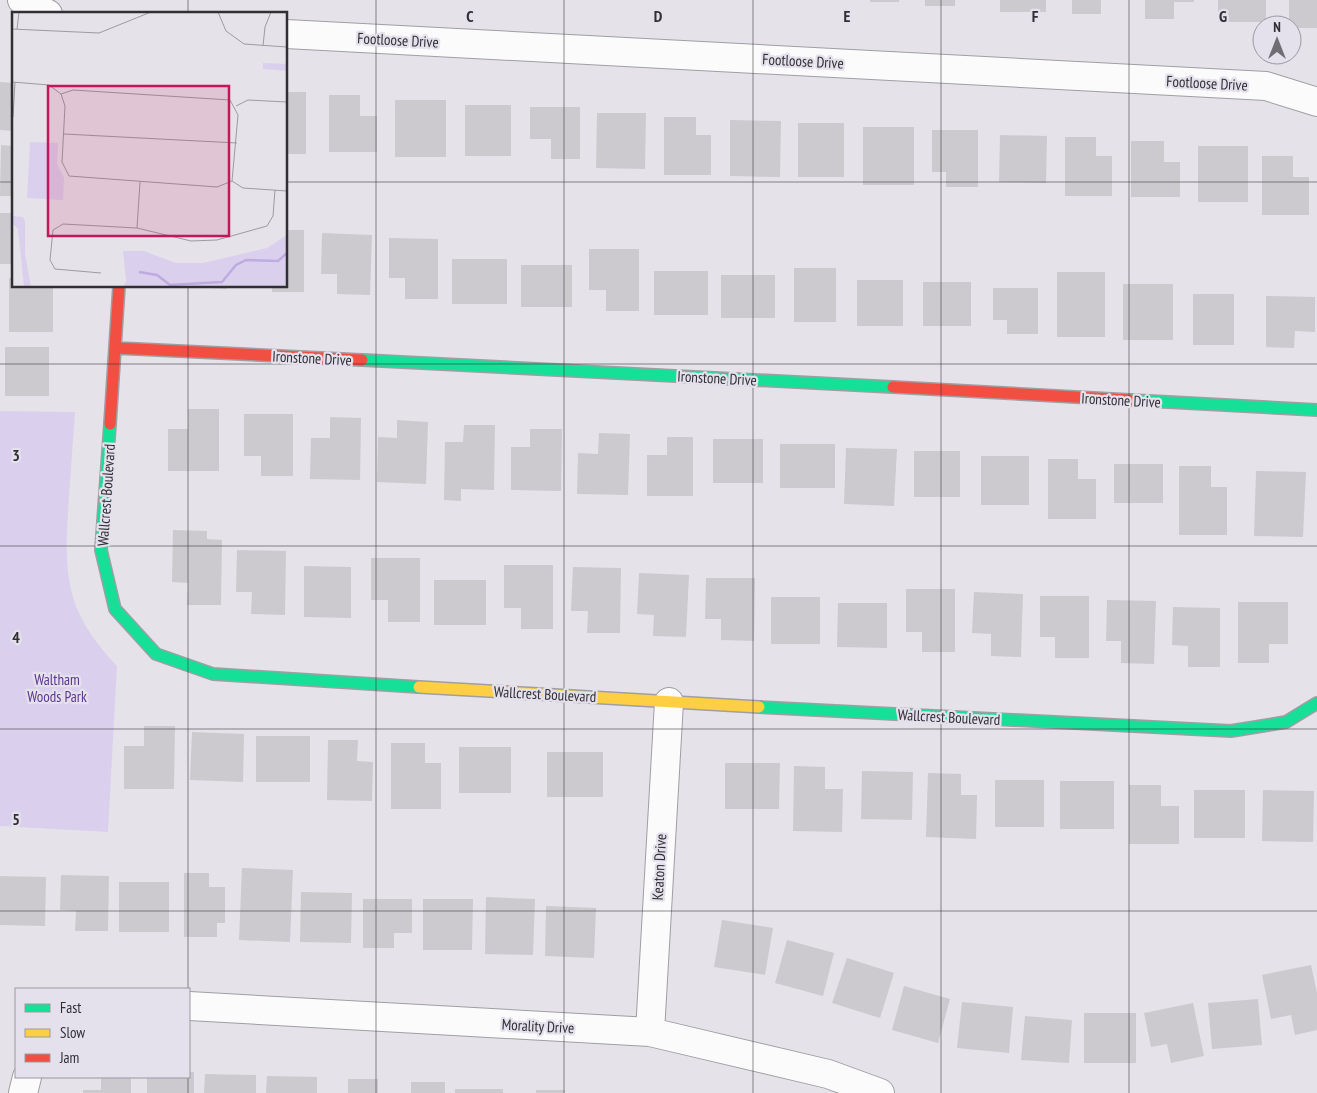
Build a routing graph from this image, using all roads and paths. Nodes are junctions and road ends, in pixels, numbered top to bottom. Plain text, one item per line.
1 (22, 0) edge
2 (44, 12) edge
3 (288, 34) edge
4 (1317, 102) edge
5 (119, 288) edge
6 (116, 348) junction
7 (1317, 410) edge
8 (669, 702) junction
9 (1317, 703) edge
10 (190, 1006) edge
11 (650, 1032) junction
12 (880, 1093) edge

1 - 2 street
3 - 4 street, Footloose Drive
5 - 6 street, Wallcrest Boulevard
6 - 7 street, Ironstone Drive
6 - 8 street, Wallcrest Boulevard
8 - 9 street, Wallcrest Boulevard
8 - 11 street, Keaton Drive
10 - 11 street, Morality Drive
11 - 12 street, Morality Drive

